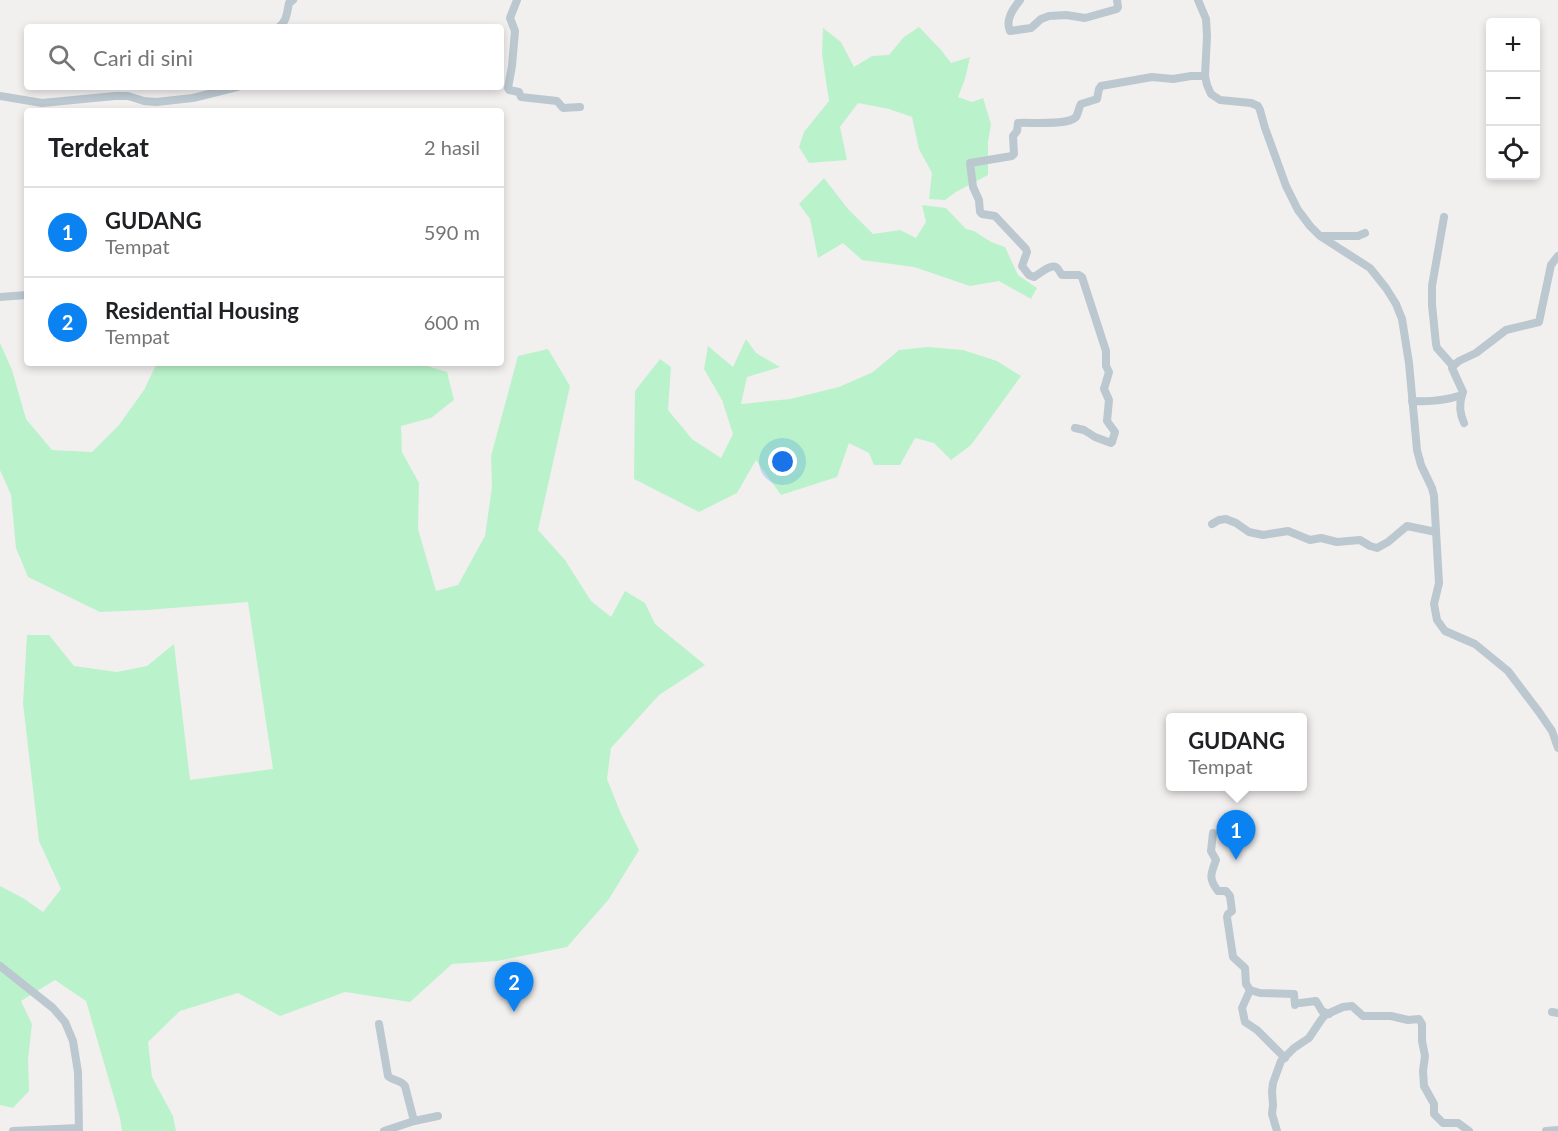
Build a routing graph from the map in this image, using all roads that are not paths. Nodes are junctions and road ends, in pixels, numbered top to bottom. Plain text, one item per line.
1 (517, 0) edge
2 (1020, 0) edge
3 (1117, 0) edge
4 (1198, 0) edge
5 (289, 1) edge
6 (283, 24) edge
7 (1205, 76) junction
8 (190, 90) edge
9 (225, 90) edge
10 (0, 96) edge
11 (192, 98) junction
12 (580, 107) dead end
13 (1444, 217) dead end
14 (1365, 233) dead end
15 (1320, 236) junction
16 (1558, 256) edge
17 (24, 295) edge
18 (0, 297) edge
19 (1453, 366) junction
20 (1462, 395) junction
21 (1412, 401) junction
22 (1464, 423) dead end
23 (1075, 429) dead end
24 (1212, 524) dead end
25 (1436, 532) junction
26 (1558, 748) edge
27 (1213, 832) dead end
28 (0, 966) edge
29 (1250, 990) junction
30 (1329, 1014) junction
31 (379, 1024) dead end
32 (1285, 1058) junction
33 (438, 1116) dead end
34 (414, 1121) junction
35 (78, 1130) edge
36 (1558, 1130) edge
37 (13, 1131) edge
38 (384, 1131) edge
39 (1277, 1131) edge
40 (1469, 1131) edge
41 (1546, 1131) edge

1 - 12 street
2 - 3 street
4 - 7 street
5 - 6 street
7 - 15 street
7 - 23 street
8 - 11 street
9 - 11 street
10 - 11 street
13 - 19 street
14 - 15 street
15 - 21 street
16 - 19 street
17 - 18 street
19 - 20 street
20 - 21 street
20 - 22 street
21 - 25 street
24 - 25 street
25 - 26 street
27 - 29 street
28 - 35 street
29 - 30 street
29 - 32 street
30 - 32 street
30 - 40 street
31 - 34 street
32 - 39 street
33 - 34 street
34 - 38 street
35 - 37 street
36 - 41 street

